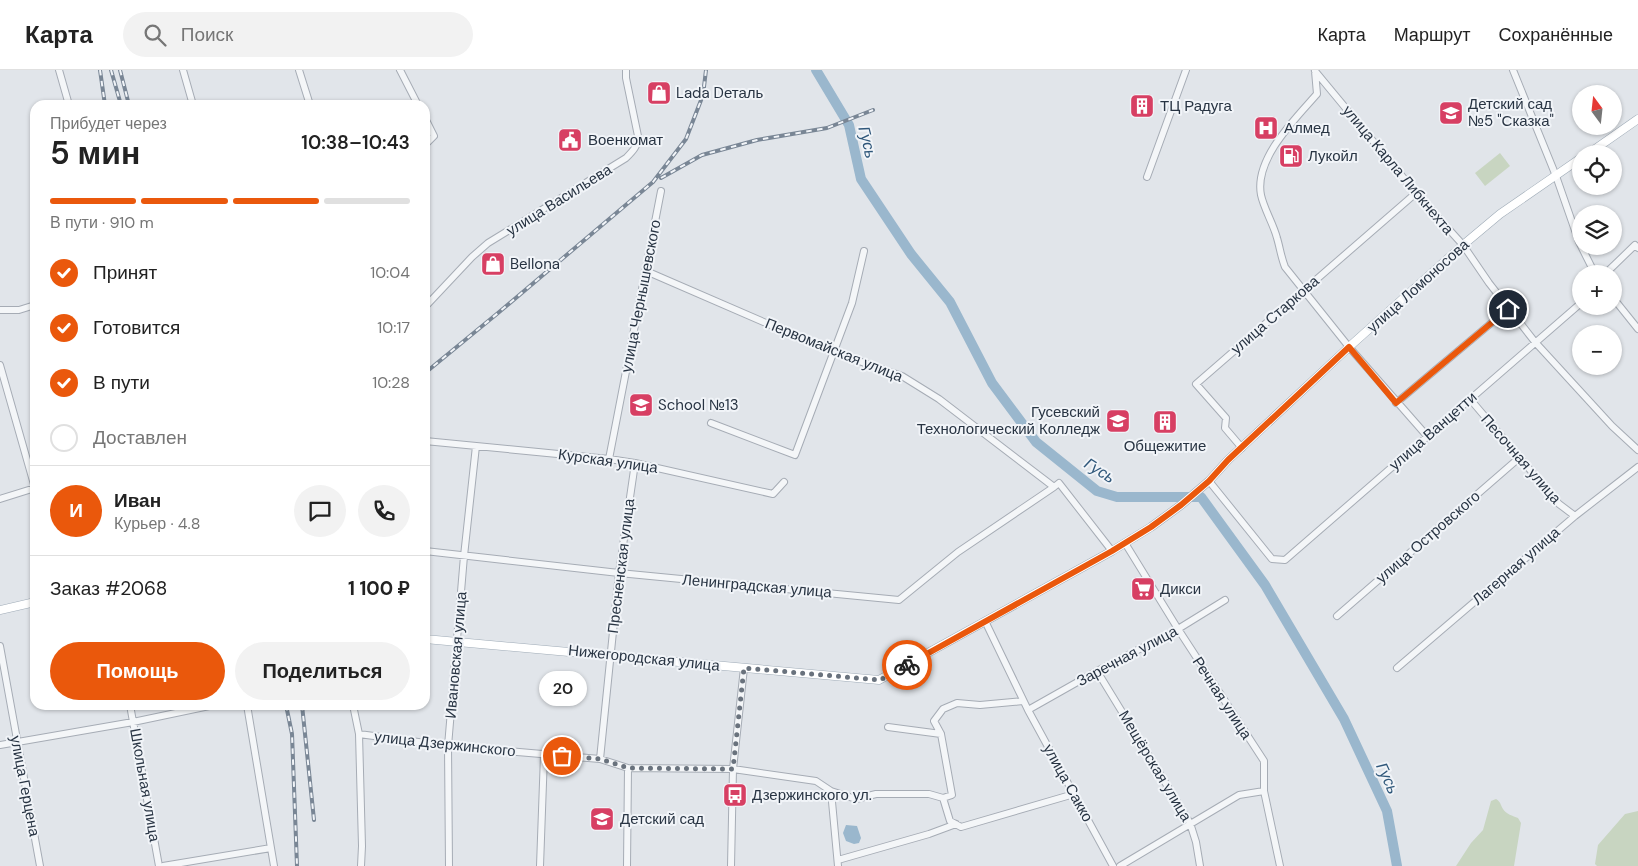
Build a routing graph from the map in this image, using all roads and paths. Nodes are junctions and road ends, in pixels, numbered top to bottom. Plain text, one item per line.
1 (59, 70) edge
2 (183, 70) edge
3 (300, 70) edge
4 (400, 70) edge
5 (626, 70) edge
6 (1186, 70) edge
7 (1315, 70) edge
8 (1513, 70) edge
9 (68, 100) edge
10 (192, 100) edge
11 (309, 100) edge
12 (415, 100) edge
13 (1638, 119) edge
14 (430, 128) edge
15 (430, 140) edge
16 (1601, 145) edge
17 (1572, 164) edge
18 (1147, 176) dead end
19 (1556, 176) junction
20 (661, 192) dead end
21 (1416, 193) junction
22 (1463, 245) junction
23 (1638, 248) edge
24 (864, 251) dead end
25 (1590, 265) edge
26 (1614, 265) edge
27 (646, 271) junction
28 (1303, 290) junction
29 (430, 302) edge
30 (30, 307) edge
31 (1508, 309) junction
32 (1622, 309) edge
33 (0, 310) edge
34 (1572, 311) edge
35 (1638, 329) edge
36 (1535, 342) junction
37 (1349, 347) junction
38 (833, 352) junction
39 (0, 365) edge
40 (1470, 399) junction
41 (1396, 403) junction
42 (711, 423) dead end
43 (1427, 436) junction
44 (430, 441) edge
45 (476, 446) junction
46 (1242, 448) junction
47 (1638, 450) edge
48 (1519, 458) junction
49 (609, 459) junction
50 (635, 463) junction
51 (1638, 467) edge
52 (30, 470) edge
53 (1209, 481) junction
54 (784, 482) dead end
55 (1054, 487) junction
56 (1200, 488) joint
57 (30, 490) edge
58 (0, 499) edge
59 (1575, 516) junction
60 (1125, 543) junction
61 (1112, 551) junction
62 (430, 552) edge
63 (464, 556) junction
64 (620, 573) junction
65 (1225, 600) dead end
66 (30, 603) edge
67 (0, 610) edge
68 (1337, 616) dead end
69 (985, 621) junction
70 (1178, 629) junction
71 (430, 639) edge
72 (458, 641) junction
73 (0, 646) edge
74 (610, 655) junction
75 (744, 668) junction
76 (1397, 668) dead end
77 (1097, 671) junction
78 (1023, 701) junction
79 (131, 710) edge
80 (190, 710) edge
81 (248, 710) edge
82 (354, 710) edge
83 (1028, 710) junction
84 (133, 722) junction
85 (888, 726) dead end
86 (359, 734) junction
87 (941, 734) junction
88 (17, 743) junction
89 (0, 746) edge
90 (448, 746) junction
91 (544, 755) junction
92 (600, 759) junction
93 (628, 768) junction
94 (733, 769) junction
95 (831, 791) junction
96 (1264, 791) junction
97 (1074, 794) junction
98 (943, 798) junction
99 (1190, 823) junction
100 (956, 824) junction
101 (271, 848) junction
102 (838, 863) edge
103 (40, 866) edge
104 (161, 866) edge
105 (274, 866) edge
106 (361, 866) edge
107 (449, 866) edge
108 (540, 866) edge
109 (627, 866) edge
110 (731, 866) edge
111 (1114, 866) edge
112 (1120, 866) edge
113 (1200, 866) edge
114 (1280, 866) edge

1 - 9 street
2 - 10 street
3 - 11 street
4 - 12 street
5 - 29 street, улица Васильева
6 - 18 street
7 - 21 street, улица Карла Либкнехта
7 - 28 street
8 - 19 street
13 - 16 main road
14 - 15 street
17 - 19 main road, улица Ломоносова
19 - 22 main road, улица Ломоносова
19 - 25 street
20 - 27 street, улица Чернышевского
21 - 22 street, улица Карла Либкнехта
21 - 28 street, улица Старкова
22 - 31 street, улица Карла Либкнехта
22 - 37 main road, улица Ломоносова
23 - 26 street
24 - 38 street
27 - 38 street, Первомайская улица
27 - 49 street, улица Чернышевского
28 - 37 street
28 - 46 street, улица Старкова
30 - 33 street
31 - 36 street, улица Карла Либкнехта
31 - 41 street
32 - 35 street
34 - 36 street, улица Ванцетти
36 - 40 street, улица Ванцетти
36 - 47 street, улица Карла Либкнехта
37 - 41 street
37 - 46 main road, улица Ломоносова
38 - 42 street
38 - 55 street, Первомайская улица
39 - 52 street
40 - 43 street, улица Ванцетти
40 - 48 street, Песочная улица
41 - 43 street
43 - 53 street, улица Ванцетти
44 - 45 street, Курская улица
45 - 49 street, Курская улица
45 - 63 street, Ивановская улица
46 - 53 main road, улица Ломоносова
48 - 59 street, Песочная улица
48 - 68 street, улица Островского
49 - 50 street, Курская улица
50 - 54 street, Курская улица
50 - 64 street, Пресненская улица
51 - 59 street, Лагерная улица
53 - 56 main road, улица Ломоносова
55 - 61 street, Первомайская улица
55 - 64 street, Ленинградская улица
56 - 60 main road, Нижегородская улица
57 - 58 street
59 - 76 street, Лагерная улица
60 - 61 main road, Нижегородская улица
60 - 70 street, Речная улица
61 - 69 main road, Нижегородская улица
62 - 63 street, Ленинградская улица
63 - 64 street, Ленинградская улица
63 - 72 street, Ивановская улица
64 - 74 street, Пресненская улица
65 - 70 street, Заречная улица
66 - 67 main road
69 - 75 main road, Нижегородская улица
69 - 78 street, улица Сакко
70 - 77 street, Заречная улица
70 - 96 street, Речная улица
71 - 72 main road, Нижегородская улица
72 - 74 main road, Нижегородская улица
72 - 90 street, Ивановская улица
73 - 88 street, улица Герцена
74 - 75 main road, Нижегородская улица
74 - 92 street, Пресненская улица
75 - 94 street
77 - 83 street, Заречная улица
77 - 99 street, Мещёрская улица
78 - 83 street, улица Сакко
78 - 87 street
79 - 84 street, Школьная улица
80 - 84 street
81 - 101 street
82 - 86 street
83 - 97 street, улица Сакко
84 - 88 street
84 - 104 street, Школьная улица
85 - 87 street
86 - 90 street, улица Дзержинского
86 - 106 street
87 - 98 street
88 - 89 street
88 - 103 street, улица Герцена
90 - 91 street, улица Дзержинского
90 - 107 street, Ивановская улица
91 - 92 street, улица Дзержинского
91 - 108 street
92 - 93 street, улица Дзержинского
93 - 94 street, улица Дзержинского
93 - 109 street
94 - 95 street, улица Дзержинского
94 - 110 street
95 - 98 street, улица Дзержинского
95 - 102 street
96 - 99 street
96 - 114 street, Речная улица
97 - 100 street
97 - 111 street, улица Сакко
98 - 100 street
99 - 112 street
99 - 113 street, Мещёрская улица
100 - 102 street
101 - 104 street
101 - 105 street

